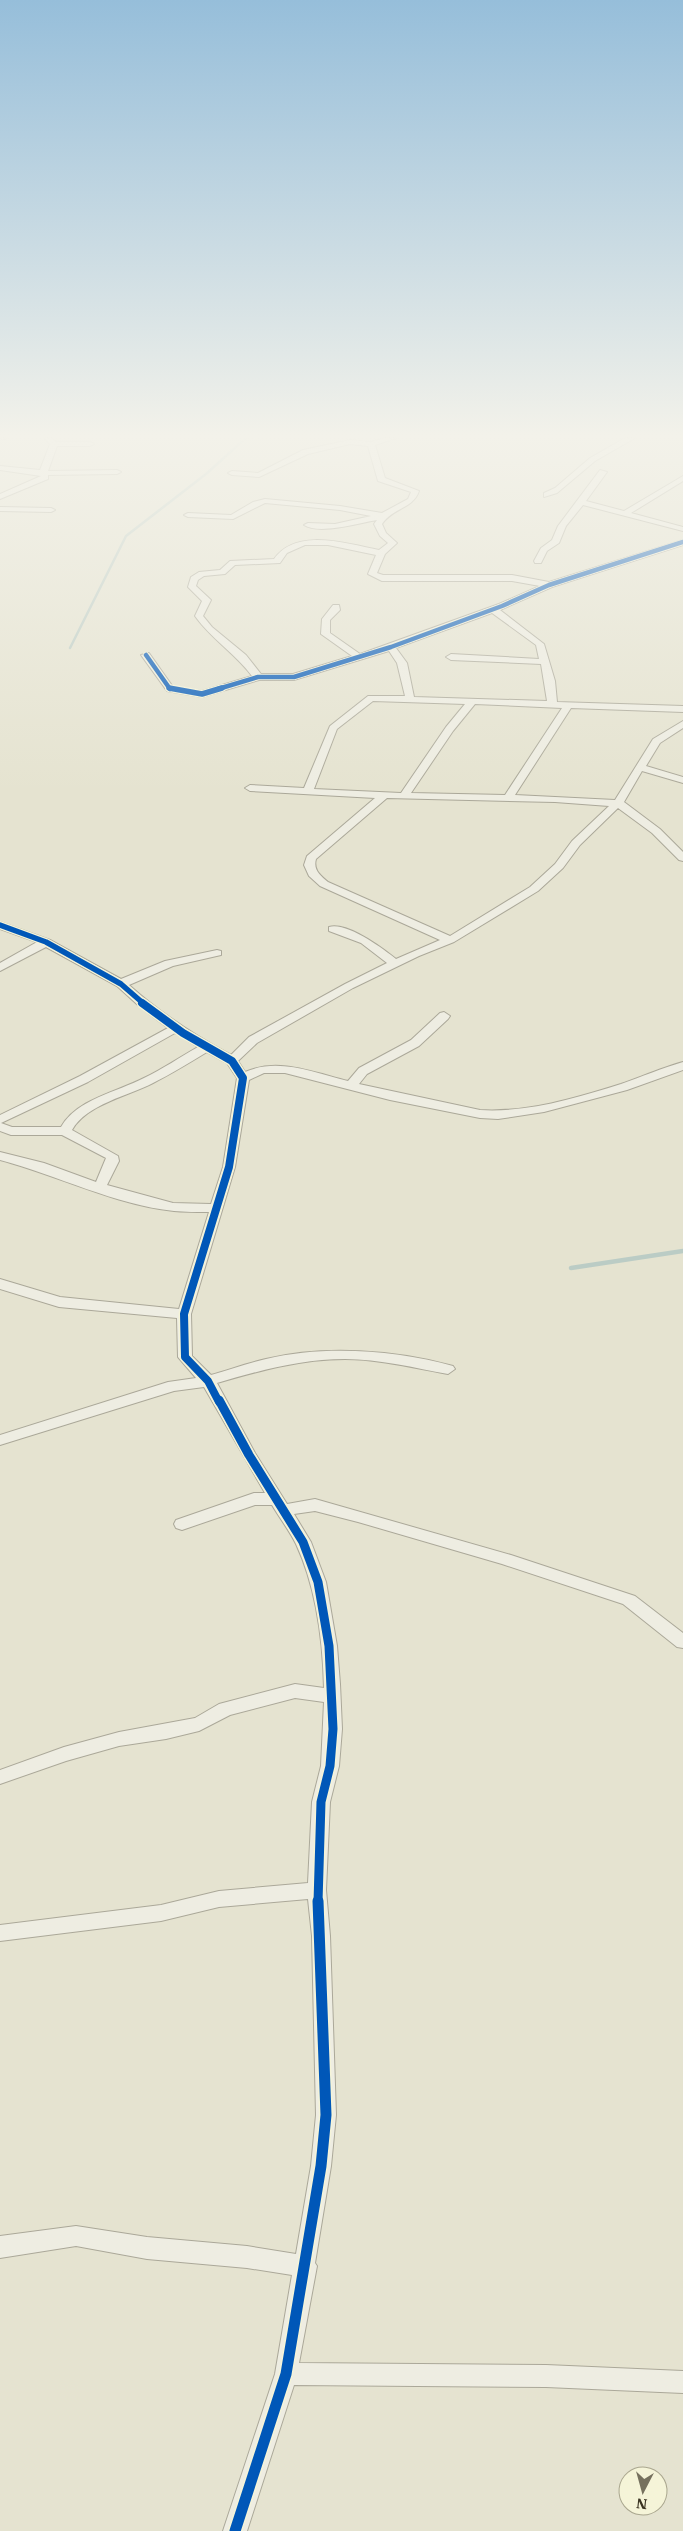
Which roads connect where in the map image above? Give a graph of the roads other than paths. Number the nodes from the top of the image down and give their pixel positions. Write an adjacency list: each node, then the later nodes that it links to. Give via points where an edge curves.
1 (280, 556): 14 (street, via 277,561 233,564 222,572 202,574 194,579 192,587 207,600 199,616 209,629 243,657)
2 (379, 556): 6 (street, via 372,574 382,578 512,578)
3 (541, 556): 5 (street)
4 (639, 556): 6 (street)
5 (538, 561)
6 (550, 585): 8 (street)
7 (336, 607): 11 (street, via 326,619 324,634)
8 (493, 609): 9 (street); 13 (street, via 540,644)
9 (391, 647): 11 (street); 15 (street, via 402,663)
10 (146, 655): 14 (street, via 170,690 202,694)
11 (359, 657): 14 (street, via 294,677)
12 (451, 658): 13 (street)
13 (546, 662): 17 (street)
14 (258, 677)
15 (410, 699): 16 (street); 26 (street, via 371,698 333,728)
16 (473, 701): 17 (street); 28 (street, via 449,729)
17 (552, 704): 18 (street)
18 (569, 704): 19 (street); 29 (street)
19 (683, 709)
20 (683, 724): 21 (street)
21 (666, 733): 22 (street); 23 (street, via 649,749)
22 (683, 738)
23 (639, 766): 24 (street); 30 (street)
24 (683, 780)
25 (250, 788): 26 (street)
26 (308, 791): 27 (street)
27 (384, 796): 28 (street); 34 (street, via 312,858 309,865 313,874 324,884)
28 (404, 796): 29 (street)
29 (508, 798): 30 (street)
30 (618, 802): 31 (street, via 656,831); 34 (street, via 534,889)
31 (683, 858)
32 (0, 925): 35 (street)
33 (334, 928): 37 (street, via 365,941)
34 (450, 940): 37 (street)
35 (46, 942): 38 (street); 39 (street)
36 (217, 953): 39 (street, via 171,964)
37 (394, 963): 43 (street, via 253,1040)
38 (0, 968)
39 (121, 984): 41 (street)
40 (444, 1016): 46 (street, via 414,1043 363,1071)
41 (176, 1028): 42 (street); 47 (street, via 84,1079)
42 (206, 1047): 43 (street); 49 (street, via 146,1082 96,1104 67,1124)
43 (232, 1062): 45 (street)
44 (683, 1066): 46 (street, via 540,1110 498,1115)
45 (243, 1078): 46 (street, via 262,1069 285,1069); 52 (street, via 231,1158)
46 (350, 1087)
47 (0, 1120)
48 (0, 1127): 49 (street, via 11,1131)
49 (65, 1131): 51 (street, via 112,1156 113,1161)
50 (0, 1156): 51 (street)
51 (99, 1188): 52 (street, via 174,1207)
52 (217, 1208): 54 (street)
53 (0, 1284): 54 (street, via 59,1302)
54 (184, 1314): 56 (street, via 186,1357)
55 (448, 1369): 56 (street, via 344,1354 268,1363)
56 (208, 1381): 57 (street, via 173,1386); 58 (street)
57 (0, 1440)
58 (279, 1504): 59 (street, via 254,1499); 60 (street, via 315,1505 358,1516 629,1600); 61 (street, via 302,1542 318,1582 329,1646)
59 (182, 1524)
60 (683, 1642)
61 (332, 1696): 62 (street, via 296,1691 225,1709 199,1724 119,1739); 63 (street, via 333,1729 330,1766 321,1802)
62 (0, 1777)
63 (317, 1890): 64 (street, via 227,1897 161,1912); 66 (street, via 326,2115)
64 (0, 1933)
65 (0, 2248): 66 (street, via 76,2236 147,2248)
66 (306, 2266): 67 (street)
67 (286, 2374): 68 (street, via 546,2376); 69 (street)
68 (683, 2382)
69 (235, 2531)

